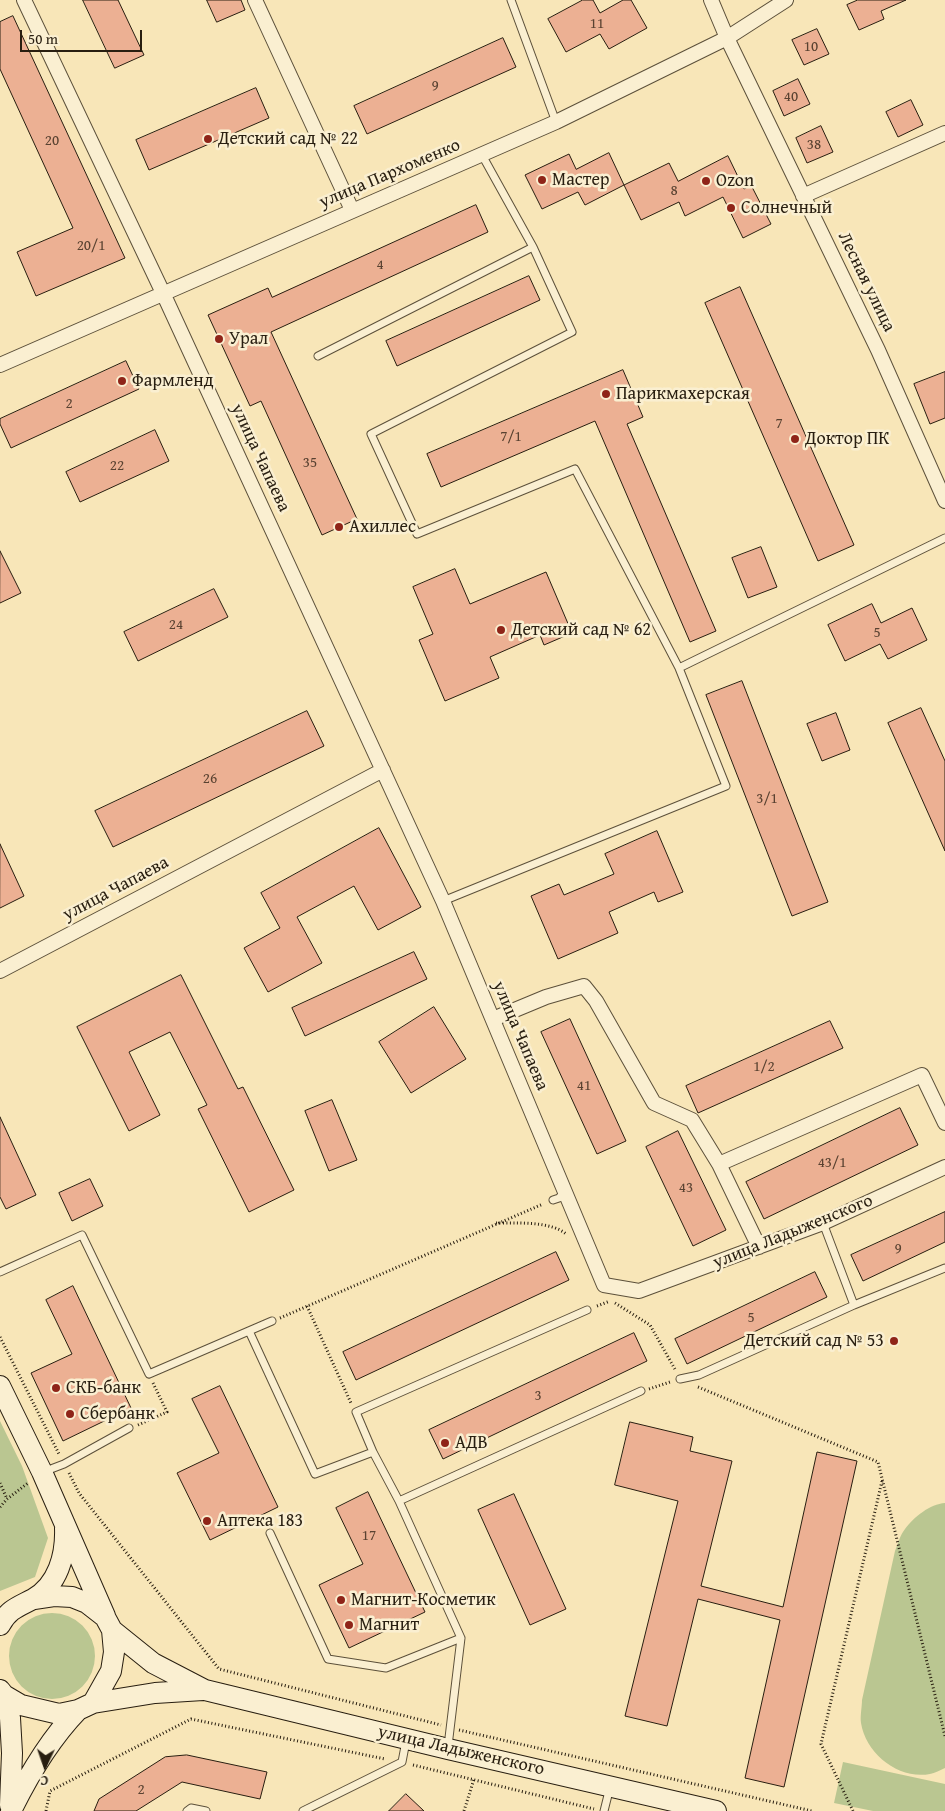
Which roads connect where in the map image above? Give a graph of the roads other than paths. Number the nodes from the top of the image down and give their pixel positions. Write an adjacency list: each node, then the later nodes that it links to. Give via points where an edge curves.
1 (24, 0): 13 (street, улица Чапаева)
2 (255, 0): 11 (street)
3 (511, 0): 7 (lane)
4 (712, 0): 6 (street, Лесная улица)
5 (786, 0): 6 (street, улица Пархоменко)
6 (727, 38): 7 (street, улица Пархоменко); 10 (street, Лесная улица)
7 (556, 122): 9 (street, улица Пархоменко)
8 (945, 133): 10 (street)
9 (482, 154): 11 (street, улица Пархоменко); 12 (lane)
10 (803, 196): 16 (street, Лесная улица, via 878,350)
11 (352, 210): 13 (street, улица Пархоменко)
12 (533, 247): 14 (lane); 18 (lane, via 572,332 371,434 417,534 575,469)
13 (163, 293): 15 (street, улица Пархоменко); 19 (street, улица Чапаева)
14 (318, 356)
15 (0, 365)
16 (945, 501)
17 (945, 538): 18 (lane)
18 (678, 668): 20 (lane, via 726,786)
19 (383, 770): 20 (street, улица Чапаева); 21 (street, улица Чапаева)
20 (444, 901): 22 (street, улица Чапаева)
21 (0, 971)
22 (493, 1019): 24 (street, via 546,997 584,986 596,1001 654,1103 692,1120); 26 (street, улица Чапаева)
23 (945, 1123): 24 (street, via 922,1075)
24 (719, 1164): 29 (street)
25 (945, 1167): 28 (street, улица Ладыженского)
26 (566, 1191): 27 (lane); 32 (street, улица Чапаева, via 604,1285)
27 (552, 1200)
28 (823, 1223): 29 (street, улица Ладыженского); 33 (lane)
29 (758, 1247): 32 (street, улица Ладыженского)
30 (945, 1268): 33 (lane)
31 (0, 1272): 36 (lane, via 82,1236 149,1374)
32 (639, 1292)
33 (854, 1305): 37 (lane, via 699,1375)
34 (587, 1310): 41 (lane, via 356,1412)
35 (272, 1322): 36 (lane)
36 (249, 1331): 41 (lane, via 315,1474)
37 (680, 1379)
38 (0, 1386): 42 (street)
39 (641, 1391): 43 (lane)
40 (129, 1428): 42 (lane, via 64,1464)
41 (373, 1452): 43 (lane)
42 (42, 1472): 44 (street)
43 (399, 1501): 50 (lane)
44 (64, 1522): 46 (street, via 61,1565 46,1590); 48 (street)
45 (270, 1533): 50 (lane, via 328,1659 386,1668)
46 (34, 1599): 47 (street); 48 (street, via 72,1597 88,1603)
47 (7, 1611): 49 (street)
48 (109, 1623): 51 (street, via 153,1664); 53 (street, via 114,1652 111,1670)
49 (0, 1625)
50 (461, 1638): 55 (lane)
51 (205, 1690): 53 (street, via 155,1693); 54 (street, улица Ладыженского)
52 (2, 1693): 53 (street, via 21,1705 59,1714); 57 (street, via 10,1718)
53 (85, 1707): 57 (street, via 58,1730 26,1779)
54 (407, 1739): 55 (street, улица Ладыженского); 60 (lane, via 402,1762)
55 (448, 1749): 56 (street, улица Ладыженского)
56 (610, 1786): 61 (lane); 62 (street, улица Ладыженского)
57 (10, 1811)
58 (187, 1811): 59 (lane, via 191,1808)
59 (206, 1811)
60 (303, 1811)
61 (603, 1811)
62 (716, 1811)

